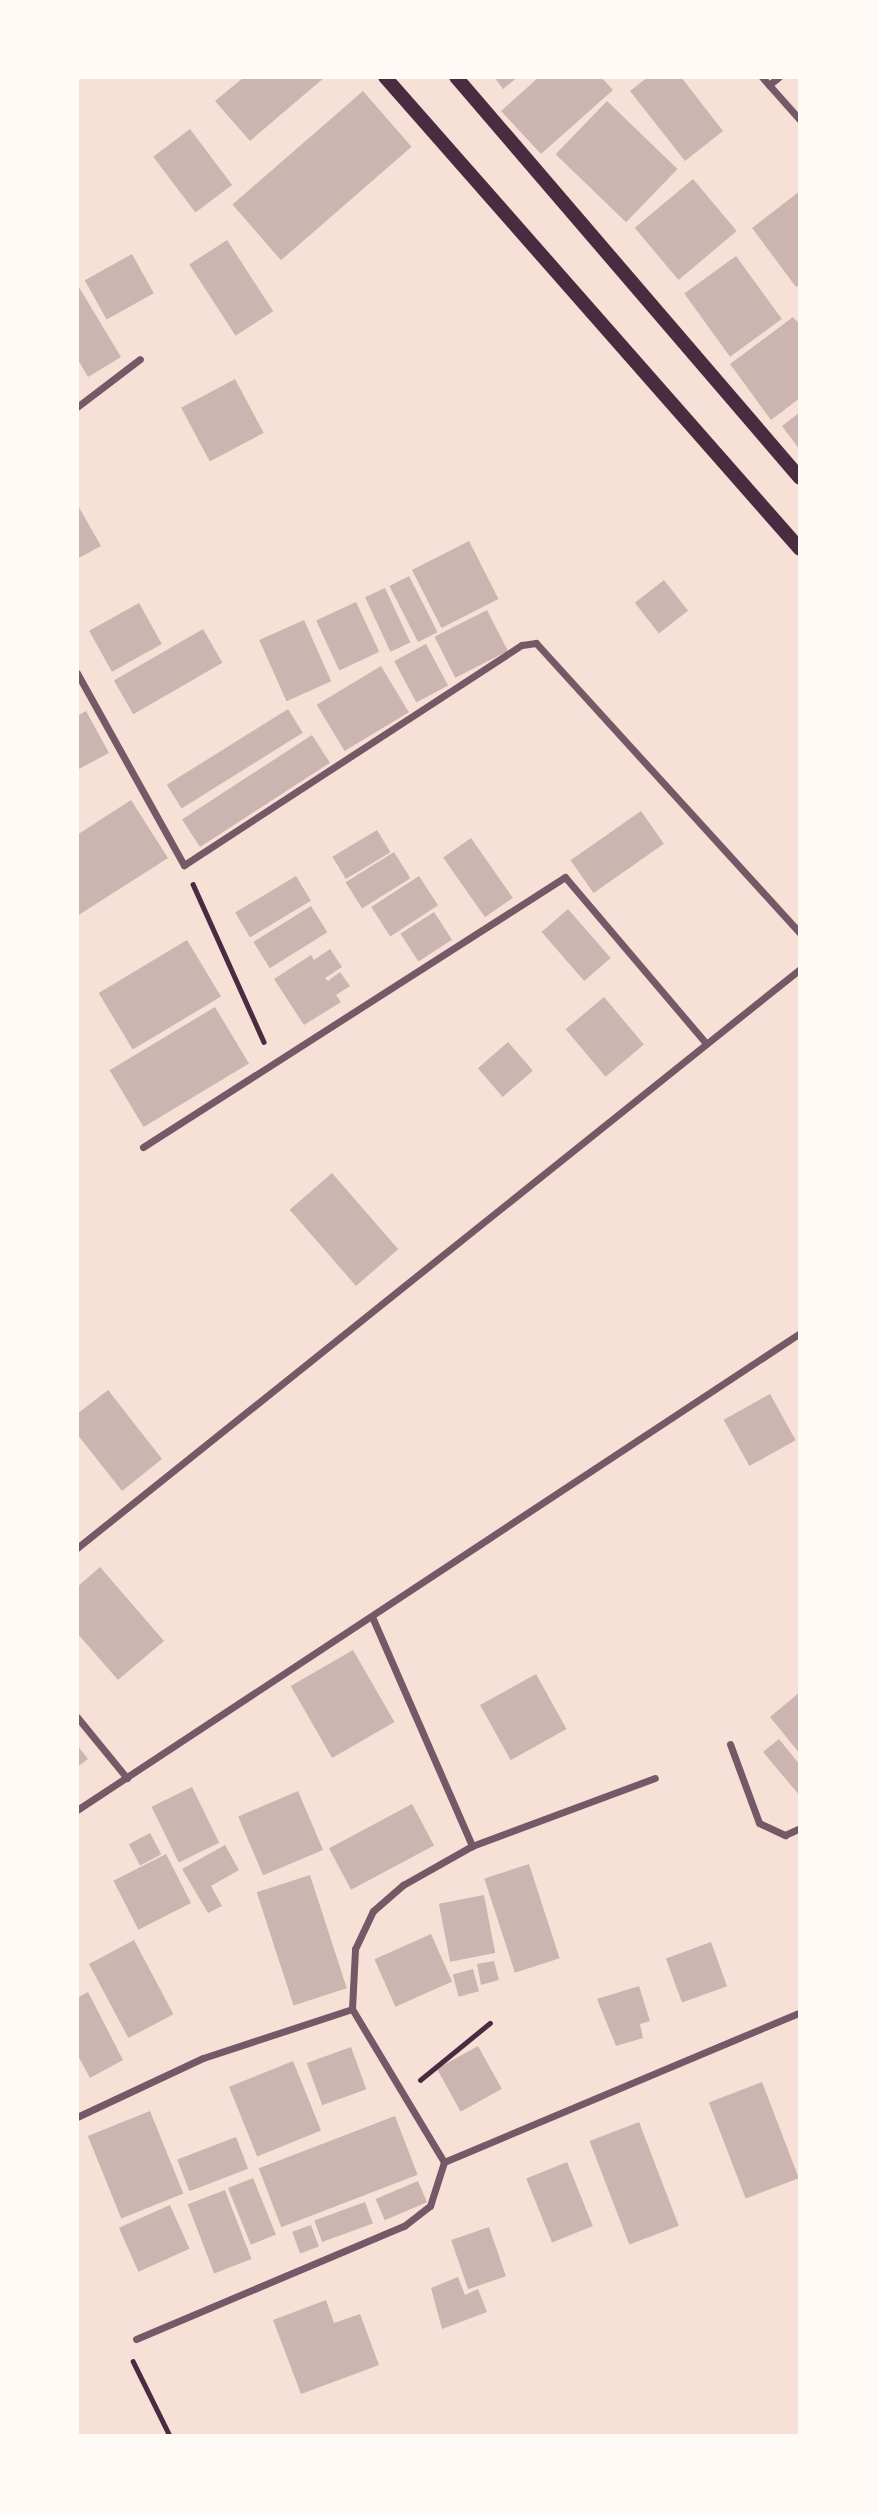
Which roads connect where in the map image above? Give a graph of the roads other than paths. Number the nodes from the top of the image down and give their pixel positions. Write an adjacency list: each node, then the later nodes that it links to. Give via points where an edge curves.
1 (385, 77): 10 (main road)
2 (456, 77): 9 (main road)
3 (762, 77): 5 (street)
4 (779, 77): 5 (street)
5 (769, 85): 6 (street)
6 (800, 120)
7 (141, 359): 8 (street)
8 (77, 407)
9 (800, 478)
10 (800, 549)
11 (77, 673): 12 (street, via 184,865 522,645 536,643)
12 (800, 933)
13 (800, 969): 14 (street)
14 (704, 1041): 15 (street, via 565,877); 17 (street)
15 (143, 1147)
16 (800, 1333): 18 (street)
17 (77, 1548)
18 (373, 1619): 21 (street); 25 (street)
19 (77, 1717): 21 (street)
20 (730, 1744): 24 (street, via 760,1822 785,1835)
21 (127, 1778): 23 (street)
22 (655, 1778): 25 (street)
23 (77, 1811)
24 (800, 1828)
25 (472, 1846): 26 (street, via 403,1885 373,1911 355,1949)
26 (352, 2009): 28 (street, via 203,2058); 29 (street)
27 (800, 2012): 29 (street)
28 (77, 2117)
29 (443, 2162): 30 (street, via 430,2206 404,2226)
30 (136, 2339)

